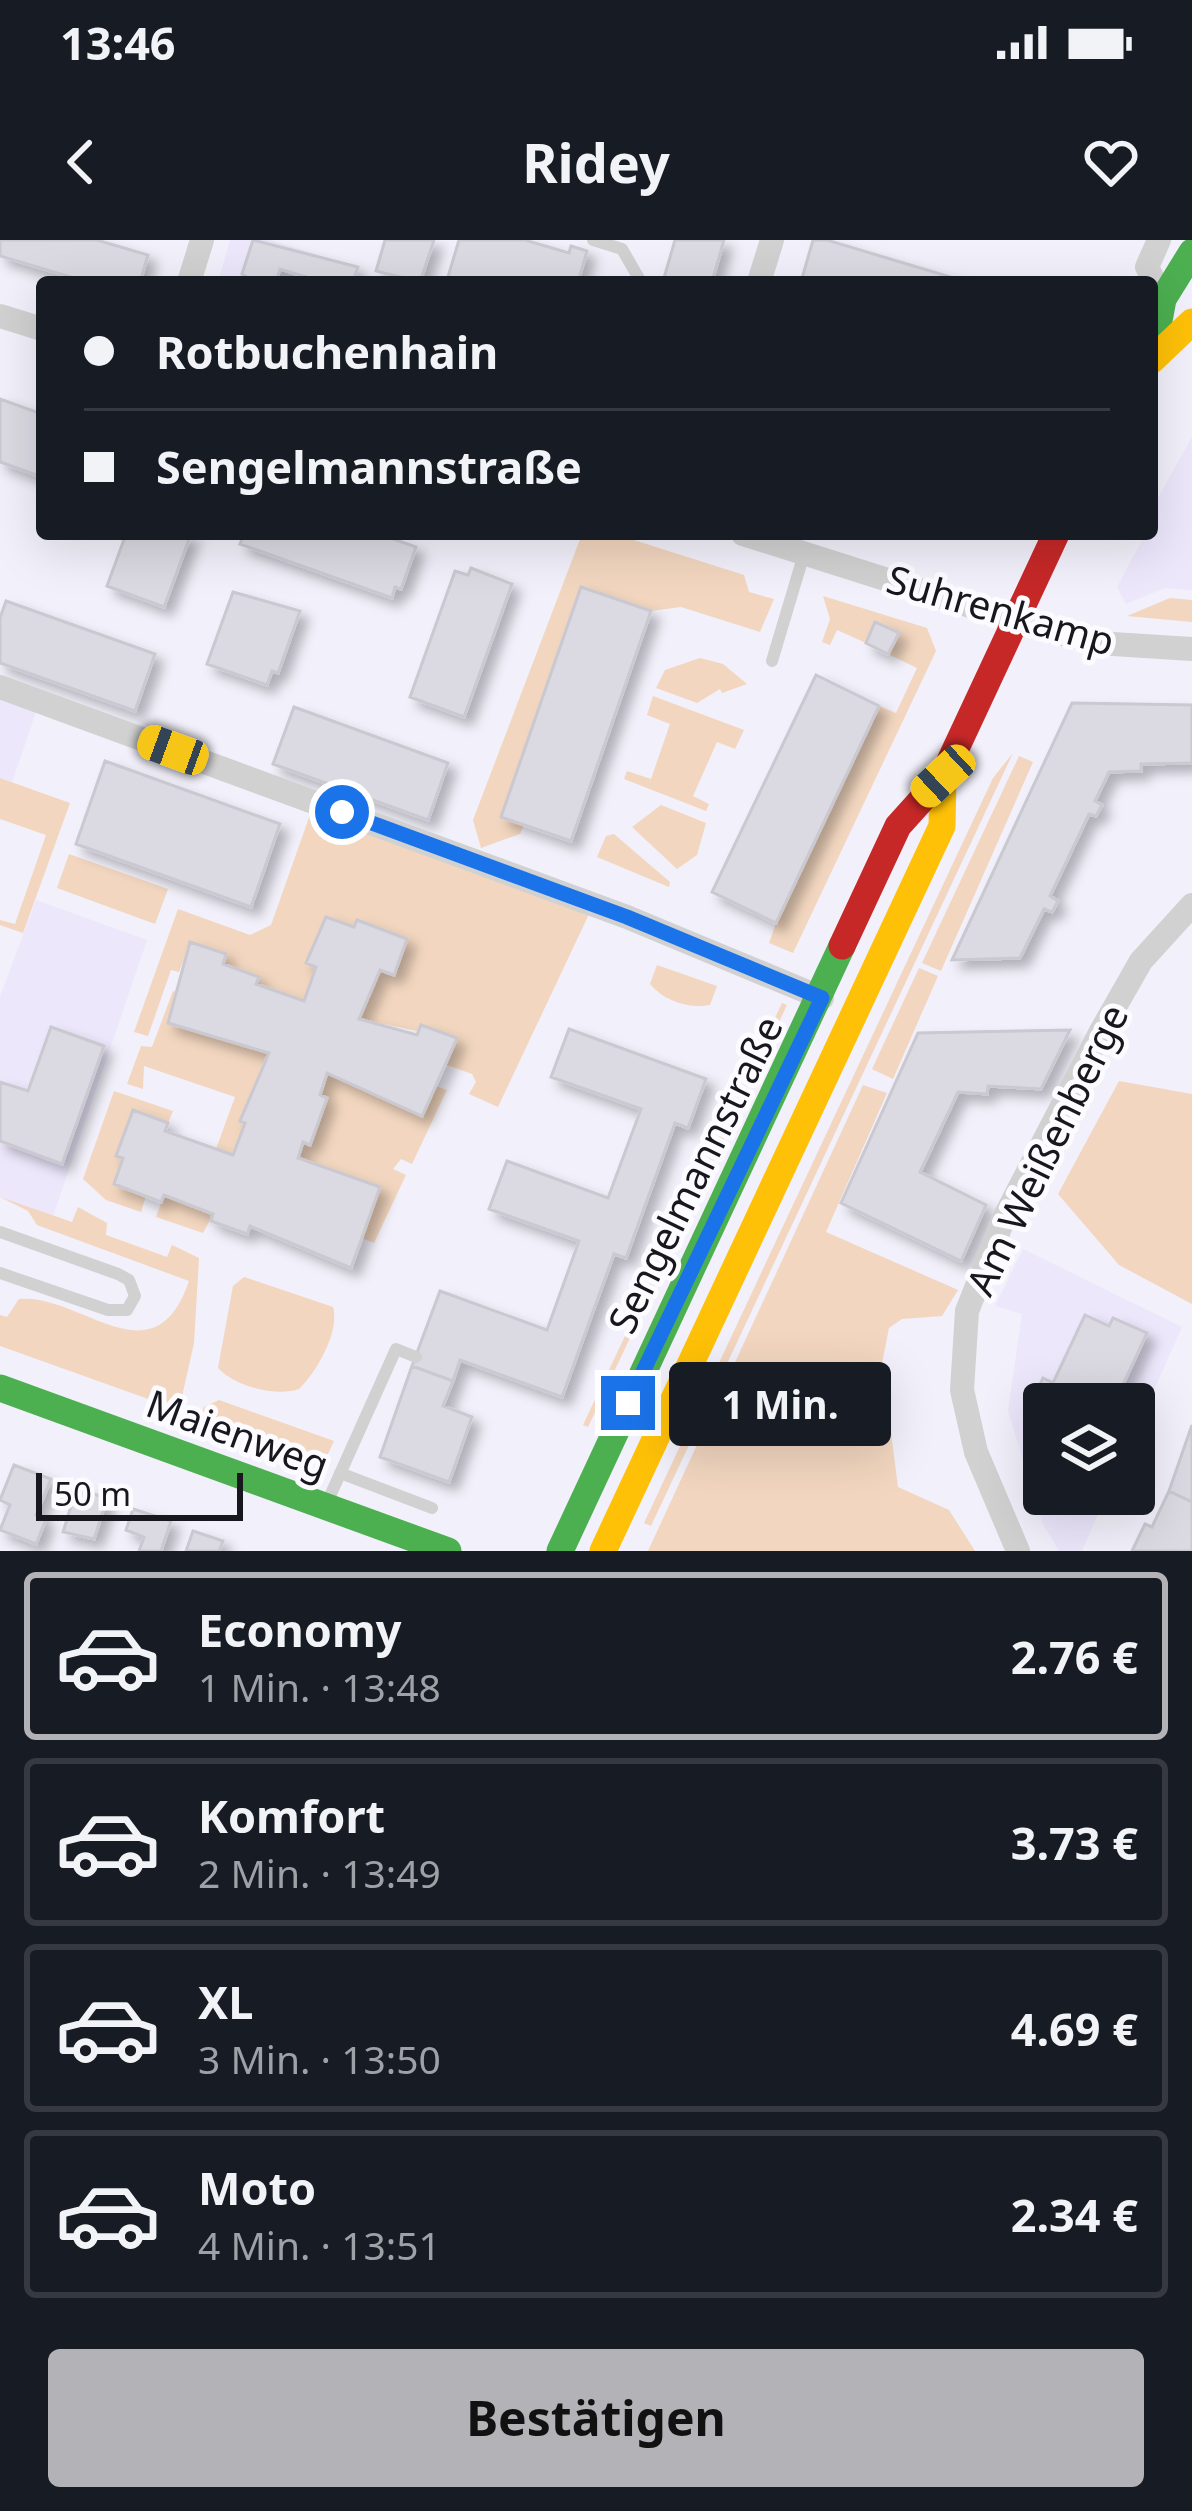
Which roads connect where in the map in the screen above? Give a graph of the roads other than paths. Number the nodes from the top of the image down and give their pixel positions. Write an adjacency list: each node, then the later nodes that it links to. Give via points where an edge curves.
1 (202, 240): 6 (street)
2 (593, 240): 7 (lane, via 622,249)
3 (772, 240): 8 (street)
4 (1159, 240): 9 (street, via 1147,267)
5 (1192, 252): 11 (main road)
6 (191, 276)
7 (637, 276)
8 (761, 276)
9 (1152, 276)
10 (1158, 289): 11 (street)
11 (1163, 299): 14 (main road)
12 (0, 316): 15 (street)
13 (1192, 322): 16 (main road)
14 (1158, 326)
15 (36, 327)
16 (1158, 353)
17 (762, 540): 19 (street, Suhrenkamp)
18 (1053, 540): 20 (main road, Sengelmannstraße)
19 (804, 553): 20 (street, Suhrenkamp); 22 (lane)
20 (1016, 620): 21 (street, Suhrenkamp, via 1090,640); 24 (main road, Sengelmannstraße)
21 (1192, 649)
22 (772, 661)
23 (0, 687): 26 (street, via 591,904)
24 (943, 776): 26 (main road, Sengelmannstraße, via 906,811); 36 (main road, Sengelmannstraße, via 942,826)
25 (1192, 905): 37 (street, Am Weißenberge, via 1141,961 1100,1033 1004,1218 967,1310 962,1390 976,1452)
26 (822, 998): 35 (main road, Sengelmannstraße)
27 (0, 1232): 28 (lane, via 118,1274 135,1296 127,1310 108,1310)
28 (0, 1273)
29 (416, 1357): 31 (lane, via 396,1348)
30 (0, 1388): 32 (main road, Maienweg)
31 (340, 1473): 32 (lane); 33 (lane)
32 (325, 1507): 34 (main road, Maienweg)
33 (432, 1508)
34 (448, 1551)
35 (560, 1551)
36 (603, 1551)
37 (1018, 1551)

